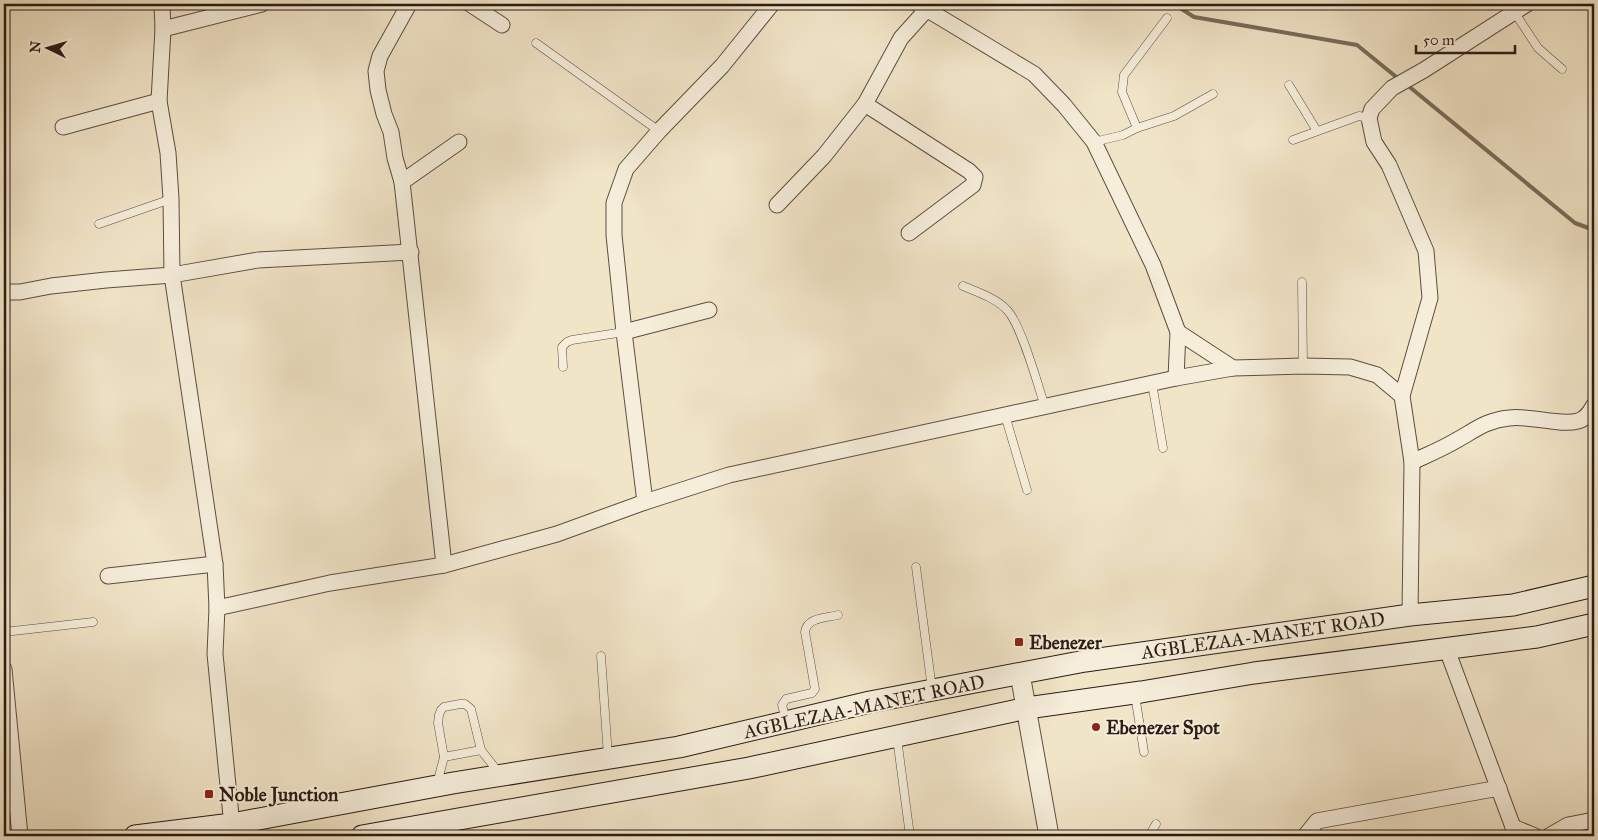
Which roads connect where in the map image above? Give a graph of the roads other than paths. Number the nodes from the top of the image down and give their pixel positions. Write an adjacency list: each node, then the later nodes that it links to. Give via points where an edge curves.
1 (162, 4): 11 (street)
2 (262, 4): 11 (street)
3 (409, 4): 26 (street, via 380,56 376,71)
4 (470, 4): 10 (street)
5 (772, 4): 21 (street, via 722,66)
6 (1527, 4): 8 (street)
7 (923, 6): 17 (street, via 901,38); 25 (street, via 1034,74)
8 (1515, 13): 13 (lane, via 1538,48); 18 (street, via 1392,88 1372,109)
9 (1167, 18): 20 (lane, via 1124,75 1122,92)
10 (502, 25)
11 (163, 29): 16 (street)
12 (536, 42): 21 (lane)
13 (1562, 69)
14 (1289, 86): 22 (lane)
15 (1213, 94): 20 (lane, via 1174,116)
16 (159, 101): 19 (street); 27 (street)
17 (865, 104): 28 (street, via 824,156); 30 (street, via 975,177 972,185)
18 (1369, 118): 22 (lane, via 1359,116); 44 (street, via 1374,142 1389,165 1426,252 1430,298)
19 (64, 127)
20 (1137, 128): 25 (lane)
21 (659, 131): 37 (street, via 626,169 614,203)
22 (1316, 131): 23 (lane)
23 (1293, 140)
24 (459, 142): 26 (street)
25 (1094, 142): 38 (street, via 1153,265)
26 (402, 182): 31 (street)
27 (171, 198): 29 (lane); 32 (street)
28 (777, 205)
29 (99, 224)
30 (909, 233)
31 (411, 252): 32 (street, via 258,260); 53 (street)
32 (172, 276): 35 (street); 52 (street)
33 (1302, 282): 39 (lane)
34 (963, 286): 45 (lane, via 983,294 1007,310 1018,330)
35 (4, 292)
36 (708, 310): 37 (street)
37 (624, 332): 40 (lane, via 566,342 562,347); 51 (street)
38 (1178, 332): 41 (street); 42 (street)
39 (1303, 366): 41 (street); 44 (street, via 1350,367 1377,375)
40 (564, 367)
41 (1233, 368): 42 (street)
42 (1176, 378): 43 (street)
43 (1152, 383): 45 (street); 48 (lane)
44 (1402, 396): 49 (street)
45 (1045, 406): 47 (street)
46 (1594, 406): 49 (street, via 1586,417 1578,421 1511,417 1496,420)
47 (1005, 415): 50 (lane); 51 (street, via 729,475)
48 (1163, 448)
49 (1412, 462): 58 (street)
50 (1027, 490)
51 (645, 502): 53 (street, via 557,534)
52 (215, 564): 55 (street); 57 (street)
53 (444, 565): 57 (street, via 330,583)
54 (916, 567): 67 (lane)
55 (108, 576)
56 (1594, 586): 58 (main road, AGBLEZAA-MANET ROAD, via 1513,605)
57 (217, 608): 81 (street, via 215,654)
58 (1410, 614): 66 (main road, AGBLEZAA-MANET ROAD, via 1095,659)
59 (838, 615): 70 (lane, via 810,621 806,626 815,689 812,693 786,699 782,705)
60 (93, 622): 62 (lane)
61 (1594, 624): 63 (main road, AGBLEZAA-MANET ROAD, via 1537,637)
62 (4, 632)
63 (1446, 647): 68 (main road, AGBLEZAA-MANET ROAD); 78 (street)
64 (600, 656): 75 (lane)
65 (4, 669): 84 (street)
66 (1020, 674): 67 (main road, AGBLEZAA-MANET ROAD); 69 (street)
67 (932, 690): 70 (main road, AGBLEZAA-MANET ROAD)
68 (1135, 693): 69 (main road, AGBLEZAA-MANET ROAD); 73 (lane)
69 (1027, 708): 71 (main road, AGBLEZAA-MANET ROAD); 88 (street)
70 (786, 722): 75 (main road, AGBLEZAA-MANET ROAD, via 679,747)
71 (897, 736): 83 (main road, AGBLEZAA-MANET ROAD, via 711,775); 87 (lane)
72 (481, 750): 74 (lane); 74 (lane, via 471,709 465,704 444,707 438,723); 76 (lane)
73 (1144, 752)
74 (444, 757): 77 (lane)
75 (608, 758): 76 (main road, AGBLEZAA-MANET ROAD)
76 (501, 776): 77 (main road, AGBLEZAA-MANET ROAD)
77 (437, 786): 81 (main road, AGBLEZAA-MANET ROAD)
78 (1499, 788): 82 (street); 90 (street, via 1317,822)
79 (1594, 820): 92 (street, via 1568,825)
80 (1156, 824): 89 (lane)
81 (233, 830): 85 (main road, AGBLEZAA-MANET ROAD)
82 (1514, 832): 91 (street)
83 (399, 833): 86 (main road, AGBLEZAA-MANET ROAD)
84 (20, 836)
85 (136, 836)
86 (362, 836)
87 (910, 836)
88 (1049, 836)
89 (1149, 836)
90 (1305, 836)
91 (1535, 836)
92 (1549, 836)

